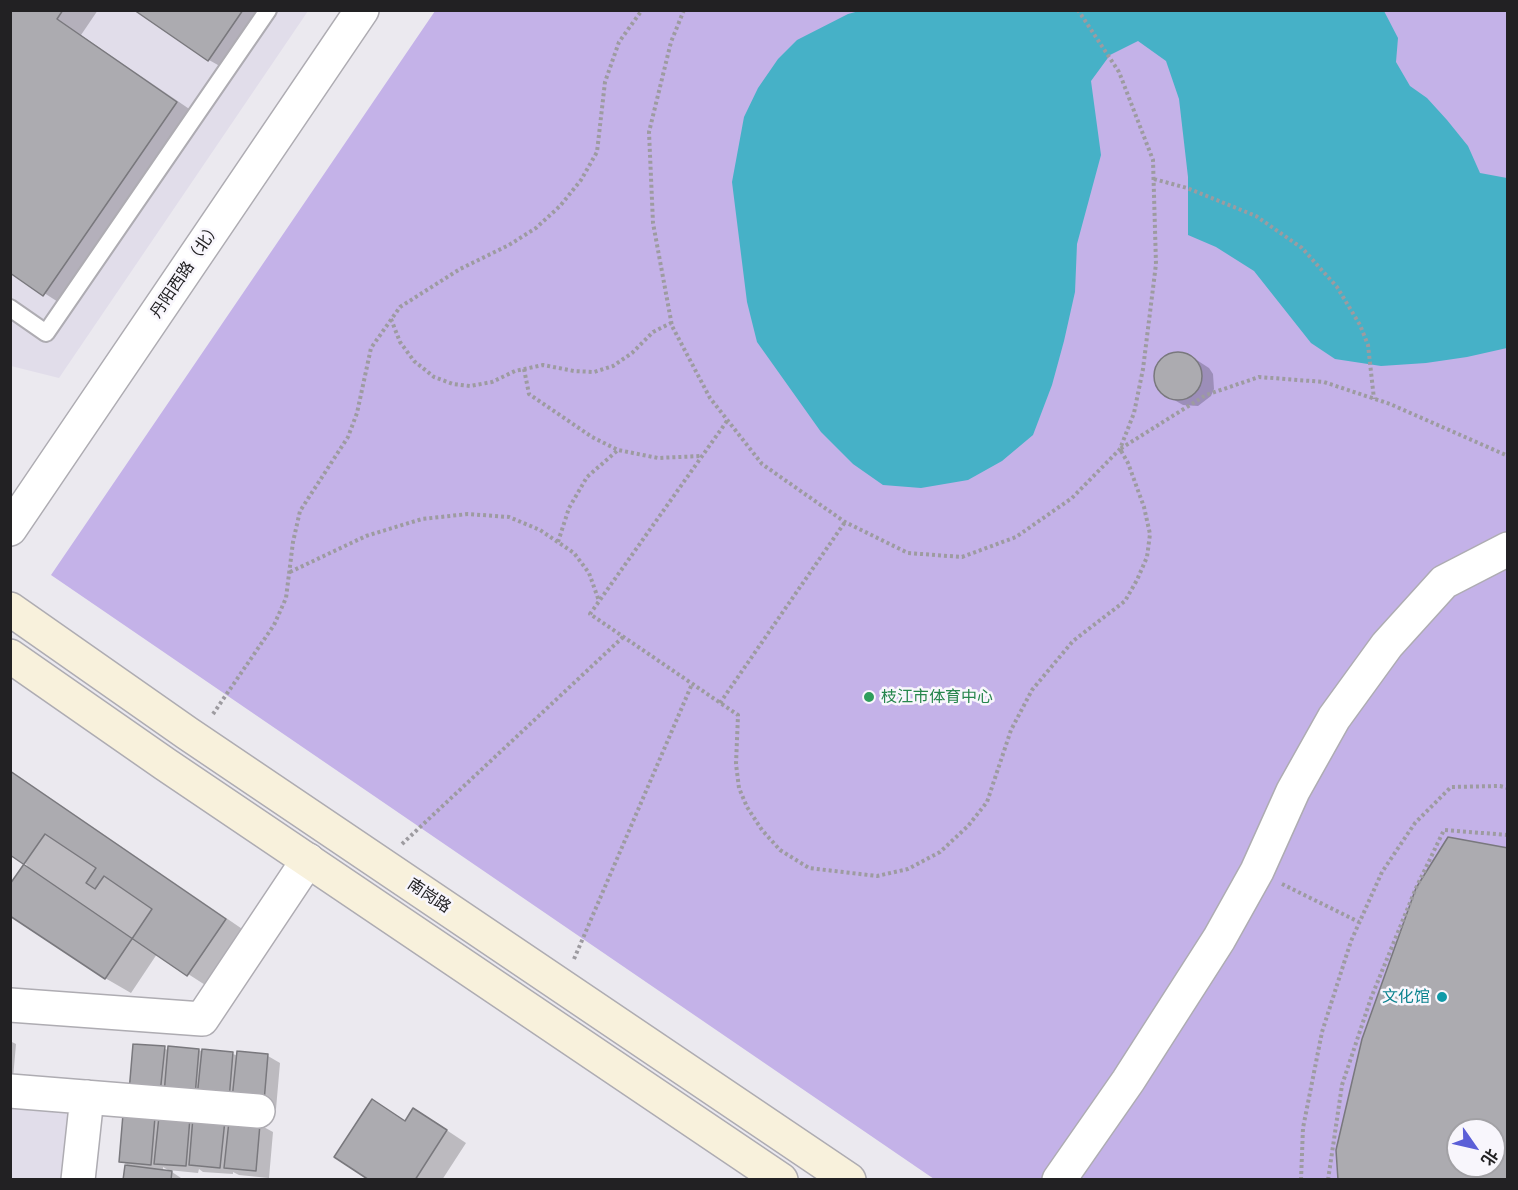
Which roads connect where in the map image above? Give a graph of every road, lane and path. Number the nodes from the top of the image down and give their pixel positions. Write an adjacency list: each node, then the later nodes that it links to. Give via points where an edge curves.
1 (268, 10): 7 (lane, via 46,333)
2 (362, 10): 18 (street, 丹阳西路（北）)
3 (642, 10): 8 (path, via 619,42 605,82 597,152 560,206 536,228 437,282 400,307)
4 (684, 10): 9 (path, via 671,42 649,132 653,223)
5 (1078, 10): 6 (path, via 1119,72 1153,160)
6 (1154, 179): 11 (path, via 1256,216 1302,248 1350,306 1368,345); 13 (path, via 1156,264 1143,369 1134,413)
7 (10, 308)
8 (391, 318): 10 (path, via 400,342 414,361 434,377 470,386); 21 (path, via 371,348 348,437 300,511)
9 (671, 323): 10 (path, via 653,332 613,366 594,372 543,365); 12 (path, via 710,399)
10 (524, 369): 14 (path, via 529,394)
11 (1374, 399): 13 (path, via 1324,382 1259,377 1206,395); 16 (path)
12 (727, 421): 15 (path); 17 (path, via 762,464)
13 (1120, 449): 17 (path, via 1072,498 1016,537 962,557 908,553); 27 (path, via 1144,507 1150,534 1144,565 1125,601 1073,641 1032,690 1011,730 987,802 940,852 908,869 877,876 809,868 780,850 762,830 739,789 738,716)
14 (618, 450): 15 (path, via 658,458); 19 (path, via 587,477 569,508)
15 (702, 456): 22 (path)
16 (1508, 456)
17 (845, 522): 27 (path)
18 (10, 529)
19 (558, 542): 21 (path, via 509,517 468,514 422,519 366,536); 22 (path, via 574,553 589,573)
20 (1508, 549): 33 (street, via 1444,582 1387,645 1334,718 1293,791)
21 (289, 572): 28 (path, via 286,598 274,625)
22 (599, 601): 24 (path, via 590,614)
23 (10, 609): 28 (main road, 南岗路)
24 (623, 637): 26 (path); 32 (path)
25 (10, 656): 31 (main road)
26 (692, 684): 27 (path); 35 (path)
27 (720, 703)
28 (196, 739): 32 (main road, 南岗路)
29 (1508, 788): 34 (path, via 1451,787 1415,823 1382,872)
30 (1508, 835): 45 (path, via 1444,830 1371,998 1342,1085)
31 (309, 860): 36 (street, via 202,1019); 41 (main road)
32 (381, 864): 35 (main road, 南岗路)
33 (1257, 871): 34 (path); 43 (street, via 1219,939 1134,1072)
34 (1359, 922): 44 (path, via 1322,1032 1303,1128)
35 (562, 986): 42 (main road, 南岗路)
36 (10, 1005)
37 (10, 1091): 38 (street)
38 (87, 1097): 39 (street); 40 (street)
39 (258, 1111)
40 (78, 1179)
41 (782, 1179)
42 (849, 1179)
43 (1059, 1179)
44 (1301, 1179)
45 (1328, 1179)

